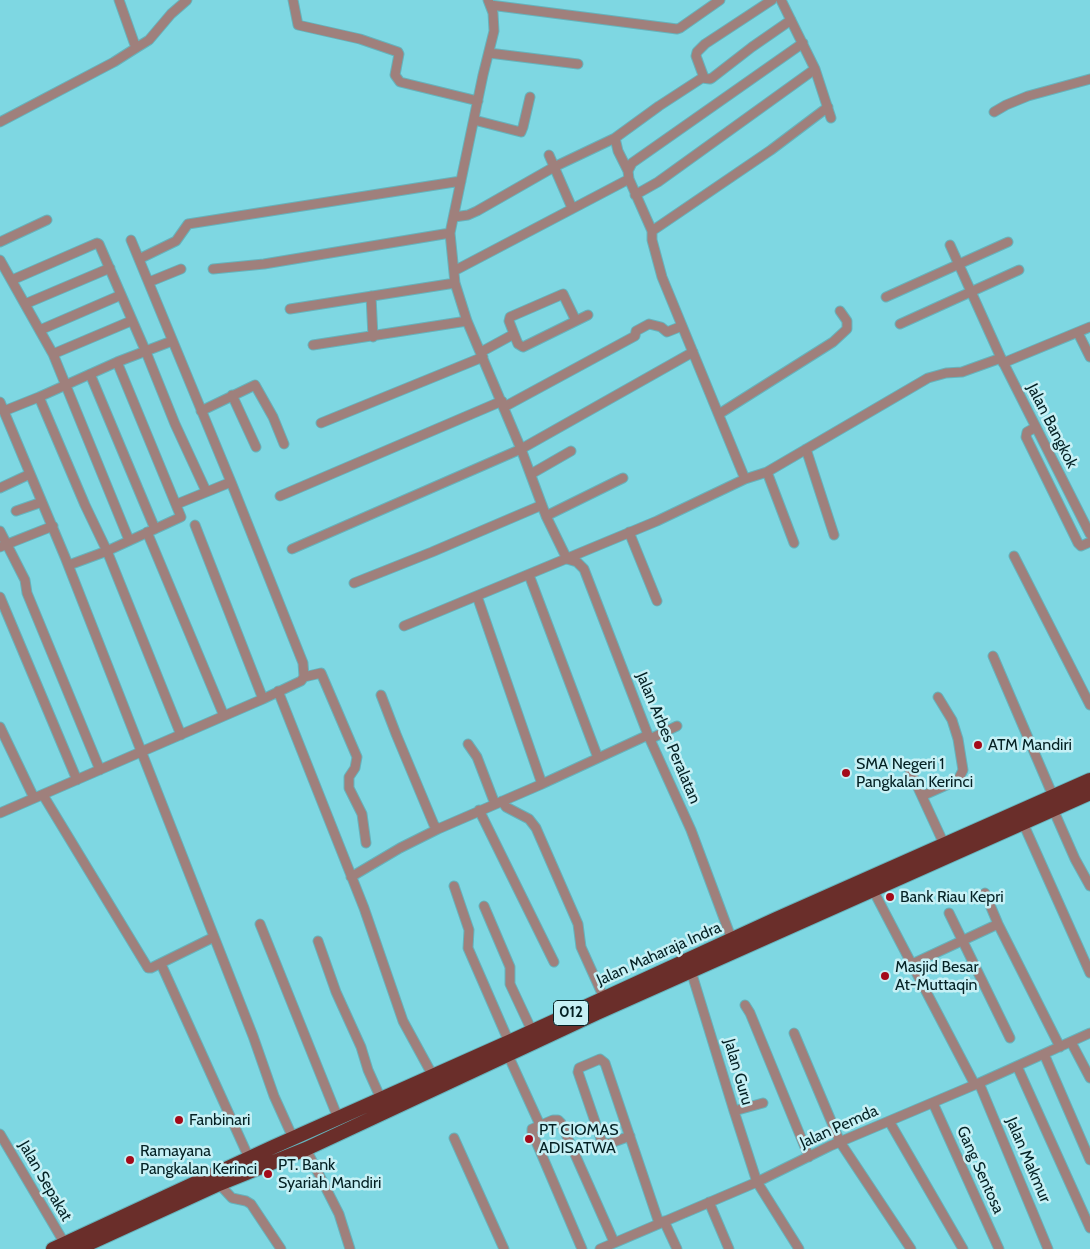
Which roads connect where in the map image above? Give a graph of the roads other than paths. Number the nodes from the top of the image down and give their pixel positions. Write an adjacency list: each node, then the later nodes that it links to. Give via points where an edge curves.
1 (119, 0): 10 (street)
2 (188, 0): 10 (street)
3 (293, 0): 17 (street, via 298,25 398,52 395,75 400,82)
4 (720, 0): 7 (street, via 677,29)
5 (772, 0): 14 (street, via 697,52)
6 (781, 0): 8 (street)
7 (489, 2): 11 (street, via 494,31)
8 (791, 20): 9 (street); 14 (street, via 712,78)
9 (803, 43): 13 (street); 26 (street, via 632,163)
10 (136, 48): 22 (street)
11 (488, 53): 12 (street); 17 (street)
12 (578, 64)
13 (815, 69): 18 (street); 28 (street, via 658,182)
14 (702, 78): 23 (street)
15 (1090, 79): 19 (street, via 1028,96)
16 (530, 97): 21 (street, via 520,132)
17 (478, 101): 21 (street)
18 (828, 107): 20 (street); 32 (street)
19 (994, 112)
20 (831, 118)
21 (474, 120): 27 (street)
22 (0, 122)
23 (615, 138): 25 (street); 26 (street)
24 (549, 155): 25 (street)
25 (554, 166): 29 (street); 30 (street, via 477,211)
26 (629, 175): 28 (street); 29 (street)
27 (461, 180): 30 (street); 38 (street, via 188,224 176,241)
28 (635, 195): 32 (street)
29 (572, 208): 45 (street)
30 (454, 217): 33 (street)
31 (47, 220): 35 (street)
32 (652, 232): 61 (street, via 662,277)
33 (450, 233): 43 (street, via 264,264); 45 (street)
34 (131, 240): 38 (street)
35 (0, 242)
36 (1008, 242): 40 (street)
37 (950, 245): 40 (street, Jalan Bangkok)
38 (139, 259): 47 (street)
39 (0, 260): 46 (street)
40 (959, 263): 49 (street, Jalan Bangkok); 52 (street)
41 (110, 268): 46 (street, via 97,243); 50 (street); 53 (street)
42 (181, 269): 47 (street)
43 (213, 269)
44 (1019, 270): 49 (street)
45 (454, 271): 48 (street)
46 (12, 280): 53 (street)
47 (150, 282): 67 (street)
48 (455, 283): 51 (street); 58 (street)
49 (971, 292): 60 (street); 74 (street, Jalan Bangkok)
50 (121, 295): 57 (street); 63 (street)
51 (370, 296): 54 (street); 66 (street)
52 (886, 297)
53 (25, 304): 63 (street)
54 (290, 309)
55 (840, 311): 83 (street, via 847,321 847,329 833,342)
56 (588, 315): 59 (street)
57 (132, 321): 69 (street); 71 (street)
58 (467, 321): 66 (street); 72 (street)
59 (576, 321): 65 (street, via 523,347); 65 (street, via 563,294 510,317)
60 (900, 324)
61 (682, 326): 70 (street); 80 (street, via 667,332 649,324 636,331 635,336)
62 (1090, 327): 64 (street)
63 (40, 330): 71 (street)
64 (1078, 333): 73 (street); 74 (street)
65 (514, 334): 72 (street)
66 (374, 337): 68 (street)
67 (172, 341): 69 (street); 82 (street)
68 (313, 345)
69 (146, 352): 75 (street); 98 (street)
70 (693, 352): 83 (street); 88 (street)
71 (53, 354): 77 (street)
72 (482, 354): 80 (street); 84 (street)
73 (1090, 357)
74 (1002, 360): 85 (street, Jalan Bangkok); 89 (street, via 928,378)
75 (117, 362): 76 (street); 101 (street)
76 (90, 374): 77 (street); 107 (street)
77 (65, 384): 79 (street); 112 (street)
78 (232, 395): 82 (street); 86 (street, via 251,385 257,386); 87 (street)
79 (39, 397): 81 (street); 117 (street)
80 (503, 404): 88 (street); 99 (street)
81 (2, 407): 92 (street)
82 (201, 411): 96 (street)
83 (719, 414): 95 (street)
84 (321, 423)
85 (1036, 427): 110 (street, Jalan Bangkok); 114 (street, via 1027,432 1026,437 1078,543 1081,546)
86 (284, 444)
87 (256, 447)
88 (521, 448): 93 (street); 116 (street)
89 (806, 449): 91 (street); 111 (street)
90 (571, 452): 93 (street)
91 (767, 472): 95 (street); 113 (street)
92 (30, 474): 97 (street); 100 (street)
93 (531, 474): 102 (street)
94 (623, 478): 104 (street)
95 (745, 479): 109 (street)
96 (231, 482): 98 (street); 128 (street, via 303,663)
97 (0, 488)
98 (206, 491): 101 (street)
99 (280, 496)
100 (42, 502): 103 (street); 106 (street)
101 (177, 504): 107 (street, via 181,518)
102 (542, 504): 104 (street); 122 (street)
103 (16, 511)
104 (546, 516): 119 (street)
105 (195, 525): 132 (street)
106 (52, 526): 115 (street); 120 (street)
107 (151, 530): 112 (street); 134 (street)
108 (0, 531): 115 (street)
109 (629, 532): 119 (street); 125 (street)
110 (1090, 534)
111 (834, 535)
112 (129, 540): 117 (street)
113 (794, 542)
114 (1090, 542)
115 (4, 546): 143 (street, via 25,580 27,592)
116 (292, 549)
117 (107, 551): 120 (street); 137 (street)
118 (1014, 556): 133 (street)
119 (567, 558): 121 (street); 138 (street, Jalan Arbes Peralatan, via 584,568)
120 (69, 565): 140 (street)
121 (529, 575): 123 (street); 141 (street)
122 (354, 583)
123 (477, 596): 126 (street); 146 (street)
124 (0, 597): 144 (street)
125 (657, 601)
126 (404, 626)
127 (993, 656): 151 (street)
128 (304, 677): 129 (street, via 301,682); 156 (street, via 321,673 357,757 355,768 348,777 349,788 362,814)
129 (278, 691): 132 (street); 158 (street)
130 (382, 695): 155 (street)
131 (938, 698): 149 (street, via 952,720 963,770 958,780)
132 (263, 699): 134 (street)
133 (1090, 705)
134 (224, 716): 137 (street)
135 (676, 726): 138 (street)
136 (0, 727): 148 (street)
137 (181, 735): 140 (street)
138 (649, 737): 141 (street); 168 (street, Jalan Arbes Peralatan, via 691,830)
139 (468, 744): 150 (street)
140 (141, 752): 143 (street); 167 (street)
141 (598, 758): 146 (street)
142 (908, 766): 149 (street)
143 (100, 770): 144 (street)
144 (76, 780): 148 (street)
145 (1090, 780): 151 (highway, Jalan Maharaja Indra / 012)
146 (542, 784): 150 (street)
147 (1090, 793): 151 (highway, Jalan Maharaja Indra / 012)
148 (38, 796): 153 (street); 172 (street, via 148,968)
149 (922, 796): 157 (street)
150 (498, 802): 152 (street); 177 (street, via 529,819 536,828 578,924 581,947)
151 (1053, 803): 154 (highway, Jalan Maharaja Indra / 012); 157 (highway, Jalan Maharaja Indra / 012); 160 (street, via 1075,859)
152 (479, 810): 155 (street); 171 (street)
153 (0, 813)
154 (1023, 822): 161 (highway, Jalan Maharaja Indra / 012); 176 (street)
155 (438, 829): 158 (street)
156 (366, 843)
157 (944, 844): 168 (highway, Jalan Maharaja Indra / 012)
158 (351, 877): 188 (street, via 403,1021)
159 (454, 886): 185 (street, via 469,930 468,948)
160 (1090, 886)
161 (873, 890): 173 (street, Jalan Makmur); 174 (highway, Jalan Maharaja Indra / 012)
162 (985, 893): 166 (street)
163 (484, 906): 179 (street, via 510,967 510,984)
164 (949, 913): 170 (street)
165 (260, 924): 195 (street)
166 (998, 924): 170 (street); 184 (street)
167 (214, 937): 172 (street); 200 (street, via 274,1096)
168 (732, 940): 175 (highway, Jalan Maharaja Indra / 012)
169 (318, 941): 191 (street)
170 (962, 941): 173 (street); 182 (street)
171 (554, 962)
172 (161, 964): 205 (street)
173 (912, 964): 190 (street, Jalan Makmur)
174 (692, 971): 175 (highway, Jalan Maharaja Indra / 012); 194 (street, Jalan Guru)
175 (672, 973): 177 (highway, Jalan Maharaja Indra / 012); 185 (highway, Jalan Maharaja Indra / 012)
176 (1090, 973)
177 (604, 998): 179 (highway, Jalan Maharaja Indra / 012)
178 (745, 1005): 204 (street)
179 (532, 1031): 185 (highway, Jalan Maharaja Indra / 012)
180 (794, 1033): 202 (street)
181 (1090, 1033): 183 (street, Jalan Pemda)
182 (1010, 1038)
183 (1071, 1042): 184 (street, Jalan Pemda); 189 (street)
184 (1060, 1047): 186 (street, Jalan Pemda)
185 (508, 1048): 188 (highway, Jalan Maharaja Indra / 012); 197 (street); 203 (highway, Jalan Maharaja Indra / 012)
186 (1044, 1054): 187 (street, Jalan Pemda); 206 (street)
187 (1017, 1066): 190 (street, Jalan Pemda); 211 (street)
188 (432, 1076): 191 (highway, Jalan Maharaja Indra / 012)
189 (1090, 1078)
190 (977, 1084): 193 (street, Jalan Pemda); 226 (street, Jalan Makmur)
191 (381, 1099): 195 (highway, Jalan Maharaja Indra / 012)
192 (763, 1103): 194 (street)
193 (933, 1103): 196 (street, Jalan Pemda); 225 (street, Gang Sentosa)
194 (734, 1111): 207 (street, Jalan Guru)
195 (338, 1118): 200 (highway, Jalan Maharaja Indra / 012)
196 (889, 1121): 202 (street, Jalan Pemda); 224 (street)
197 (540, 1125): 212 (street, via 554,1120 561,1123); 217 (street, via 532,1132)
198 (0, 1134): 213 (street, Jalan Sepakat)
199 (630, 1136): 199 (street, via 605,1063 600,1059 580,1068 578,1072 602,1142 608,1144); 210 (street)
200 (294, 1138): 205 (highway, Jalan Maharaja Indra / 012)
201 (454, 1138): 216 (street)
202 (840, 1142): 204 (street, Jalan Pemda); 223 (street)
203 (306, 1149): 208 (highway, Jalan Maharaja Indra / 012); 215 (street, via 338,1214)
204 (809, 1156): 207 (street, Jalan Pemda)
205 (249, 1158): 213 (highway, Jalan Maharaja Indra / 012)
206 (1090, 1160)
207 (757, 1182): 209 (street, Jalan Pemda); 222 (street, Jalan Guru)
208 (219, 1184): 213 (highway, Jalan Maharaja Indra / 012); 214 (street, via 232,1198 251,1204)
209 (709, 1202): 210 (street, Jalan Pemda); 221 (street)
210 (662, 1222): 212 (street, Jalan Pemda); 220 (street)
211 (1090, 1228)
212 (616, 1241): 218 (street, Jalan Pemda); 219 (street)
213 (75, 1247)
214 (281, 1249)
215 (350, 1249)
216 (504, 1249)
217 (582, 1249)
218 (600, 1249)
219 (623, 1249)
220 (676, 1249)
221 (729, 1249)
222 (799, 1249)
223 (911, 1249)
224 (964, 1249)
225 (999, 1249)
226 (1048, 1249)

